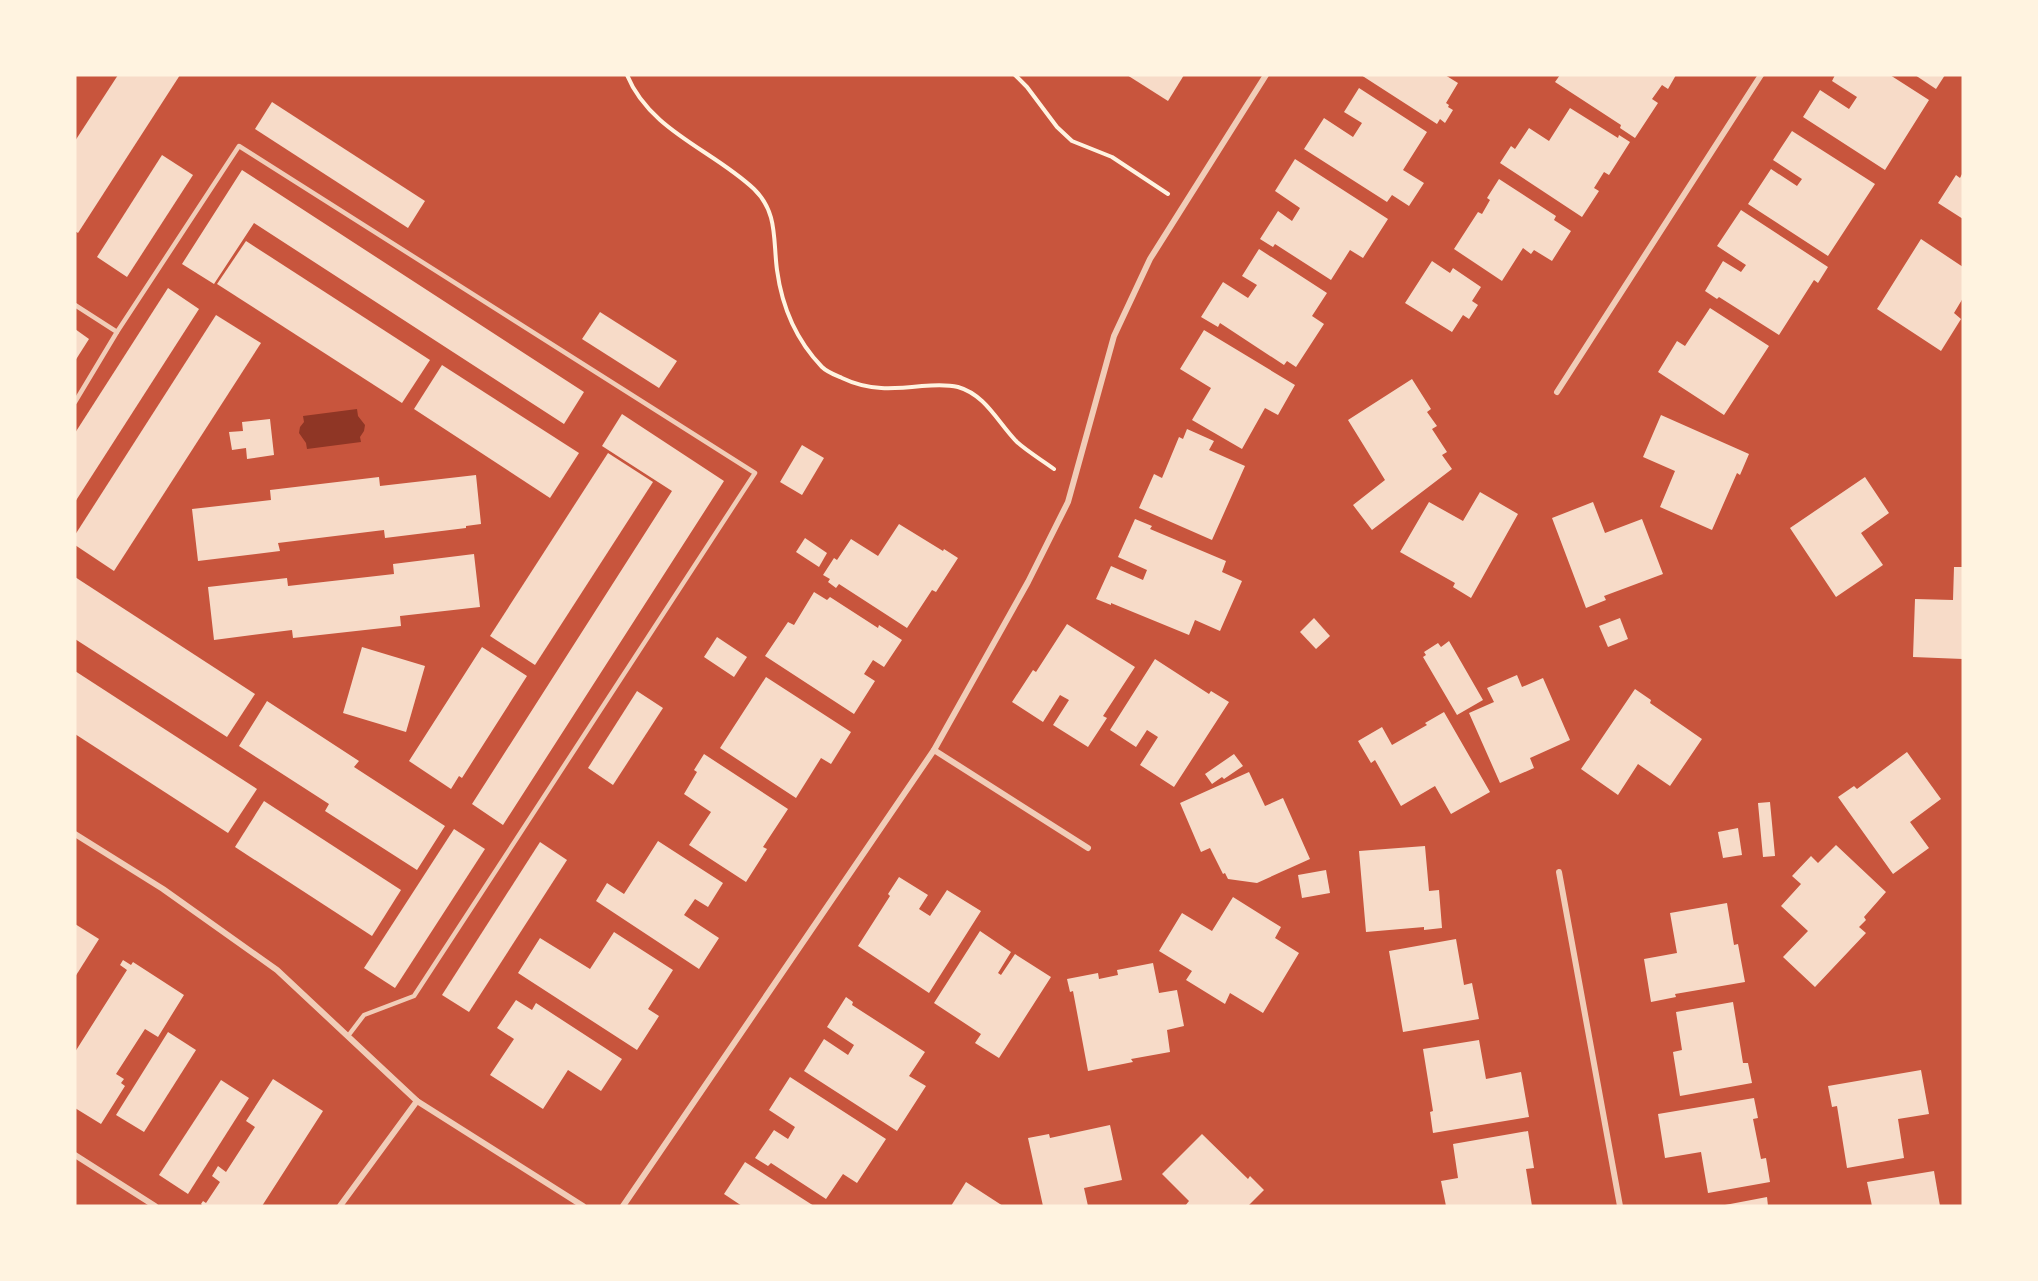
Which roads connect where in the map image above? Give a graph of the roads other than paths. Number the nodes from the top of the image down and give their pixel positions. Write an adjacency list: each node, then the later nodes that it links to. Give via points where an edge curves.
1 (1266, 75): 7 (street, via 1150,259 1114,336 1068,502)
2 (1761, 75): 5 (street)
3 (75, 305): 4 (lane)
4 (117, 332): 6 (lane); 11 (lane, via 239,146 755,473 414,996 364,1015)
5 (1557, 392)
6 (75, 402)
7 (934, 750): 9 (street); 17 (street)
8 (75, 834): 11 (street, via 163,889 277,970)
9 (1088, 848)
10 (1559, 872): 18 (street)
11 (348, 1036): 12 (street)
12 (417, 1101): 15 (street); 16 (street)
13 (75, 1155): 14 (street)
14 (155, 1206)
15 (340, 1206)
16 (582, 1206)
17 (623, 1206)
18 (1620, 1206)

